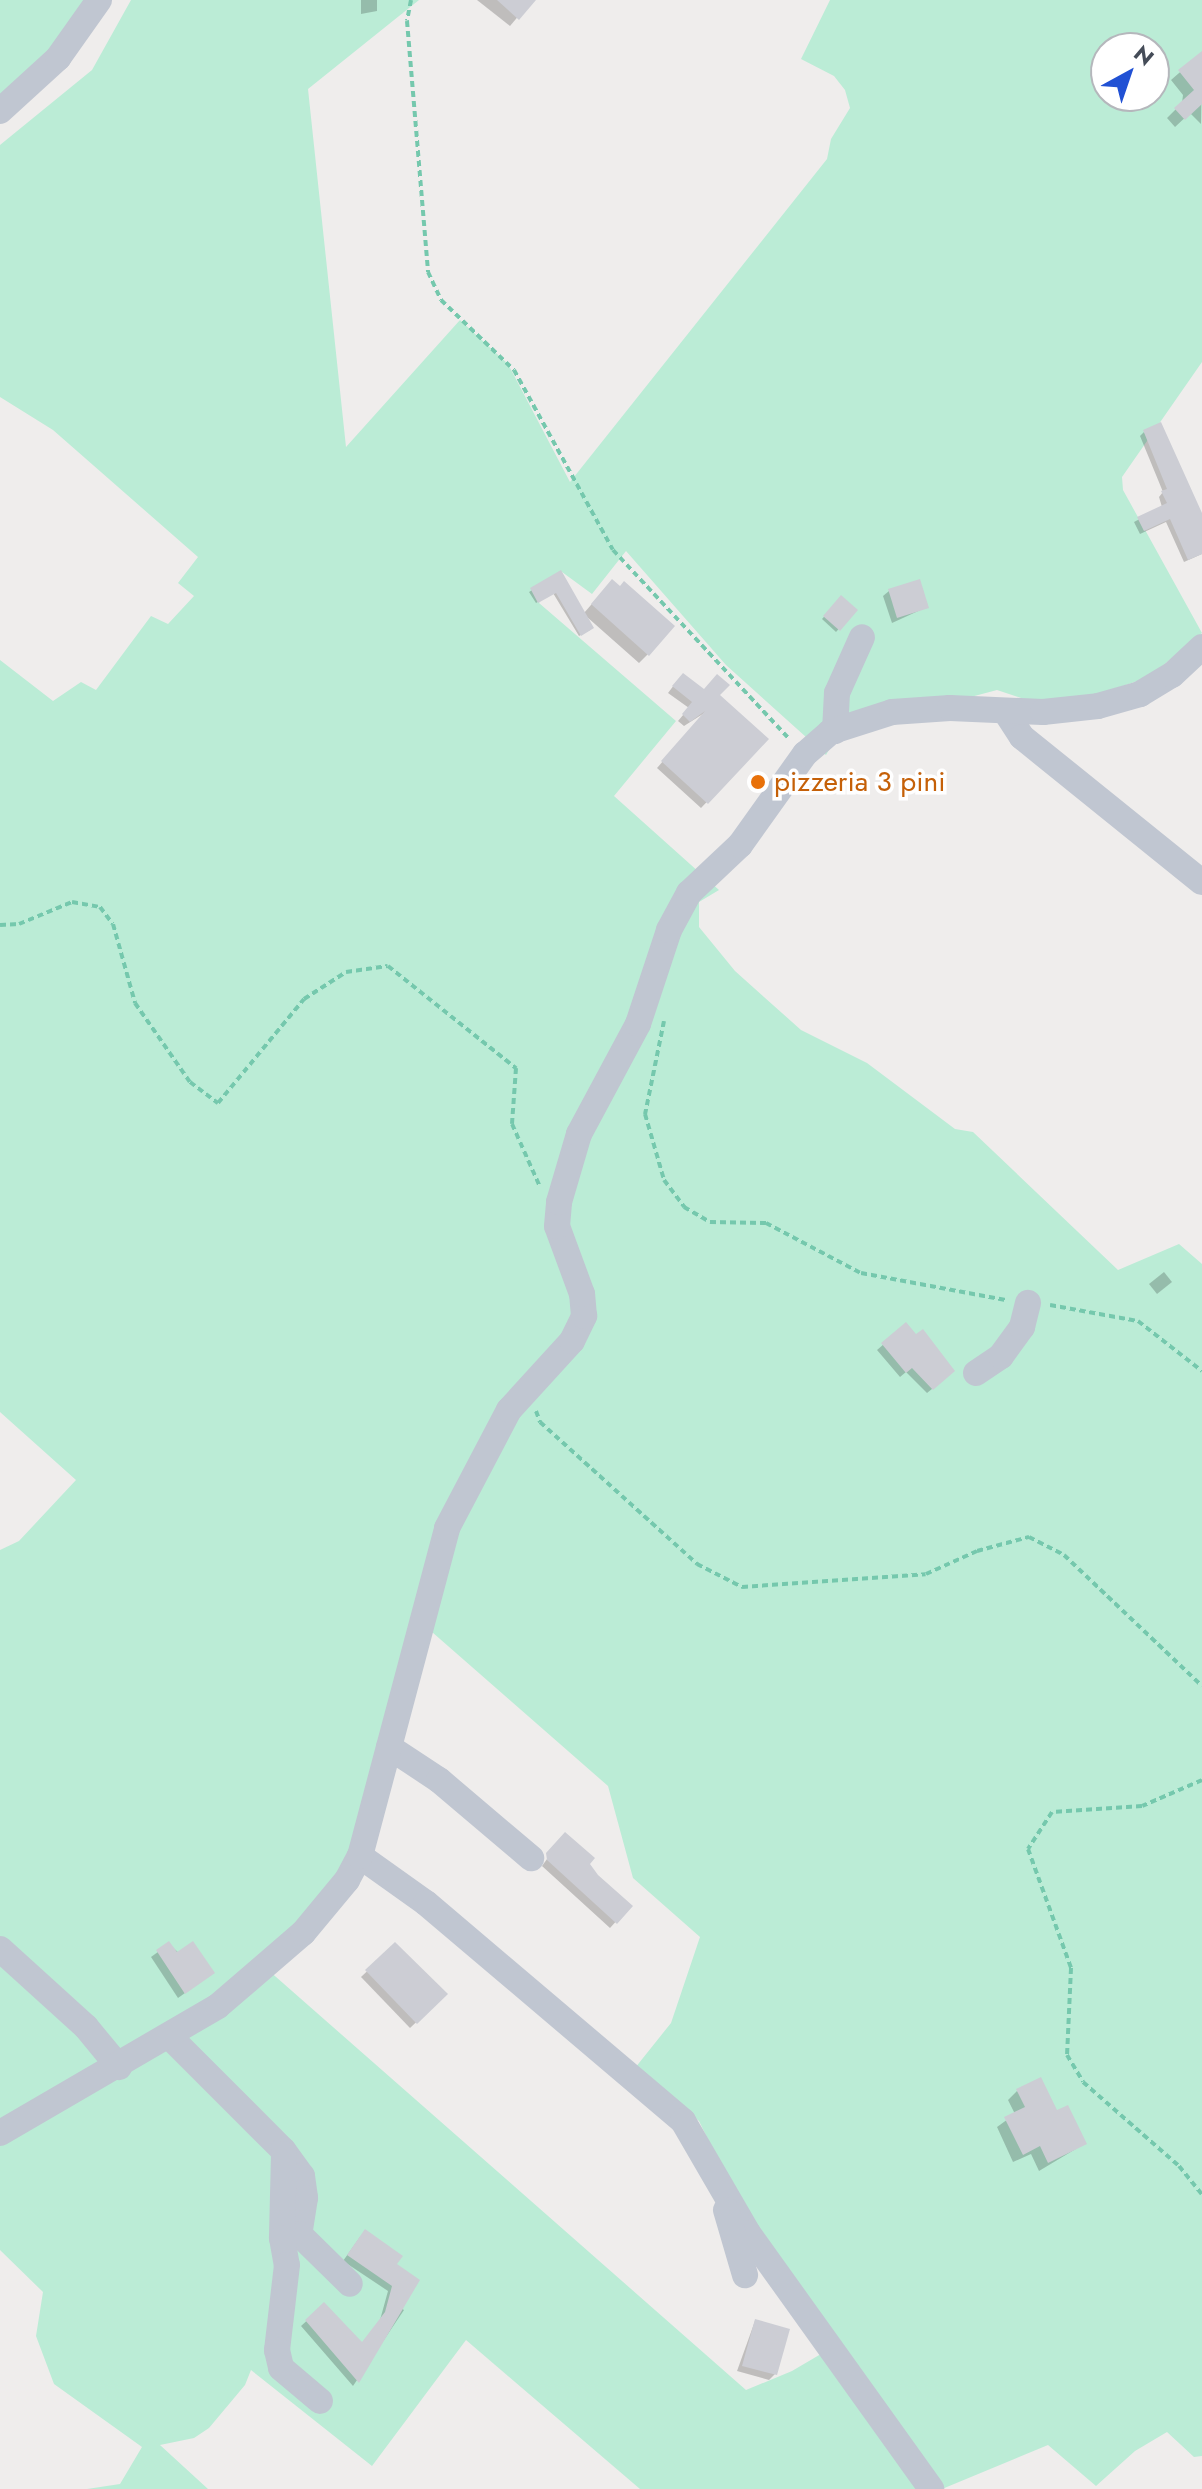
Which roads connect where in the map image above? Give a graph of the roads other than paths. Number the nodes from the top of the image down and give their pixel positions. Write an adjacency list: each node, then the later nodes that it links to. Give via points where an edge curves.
1 (99, 0): 2 (street, via 58,58)
2 (0, 111)
3 (862, 637): 6 (street, via 837,693)
4 (1202, 647): 5 (street, via 1172,675 1140,694 1098,706)
5 (1005, 711): 6 (street, via 892,712); 7 (street, via 1022,737)
6 (835, 731): 10 (street, via 805,754 761,820 689,893 669,930 650,995 579,1134 557,1226 582,1294 584,1316 572,1341 526,1388 485,1447 447,1528)
7 (1202, 882)
8 (1028, 1303): 9 (street, via 1022,1327 1001,1356)
9 (976, 1373)
10 (389, 1747): 11 (street); 12 (street, via 439,1780)
11 (360, 1856): 14 (street, via 303,1933 236,1993); 18 (street, via 426,1903 683,2121)
12 (531, 1858)
13 (0, 1949): 15 (street, via 86,2027)
14 (170, 2037): 15 (street); 17 (street)
15 (119, 2067): 16 (street)
16 (0, 2133)
17 (283, 2150): 20 (street, via 302,2176 305,2198 299,2234); 21 (street, via 287,2177 282,2238 287,2265 277,2350 281,2368)
18 (726, 2198): 19 (street, via 727,2225); 22 (street)
19 (745, 2275)
20 (350, 2284)
21 (320, 2401)
22 (931, 2489)

